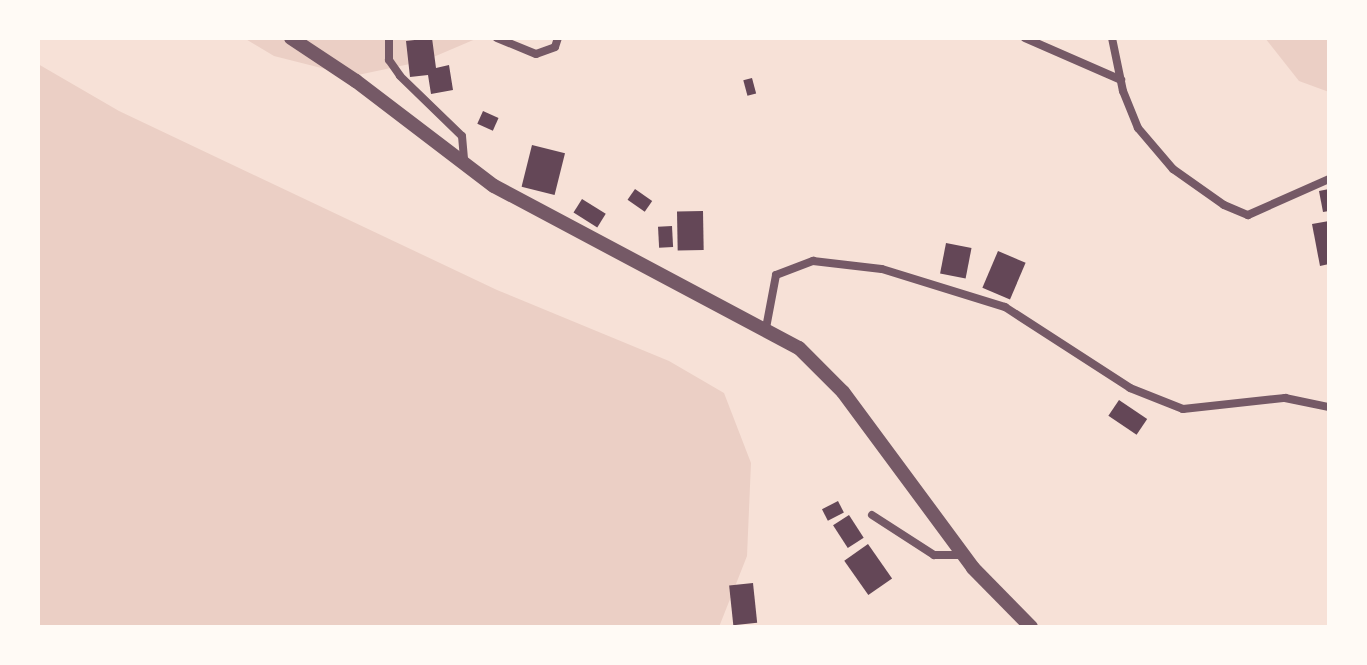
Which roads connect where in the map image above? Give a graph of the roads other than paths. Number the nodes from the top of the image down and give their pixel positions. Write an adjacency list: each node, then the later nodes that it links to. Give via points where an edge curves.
1 (291, 38): 8 (street, via 356,81)
2 (389, 38): 8 (street, via 389,60 400,76 462,136)
3 (497, 38): 4 (street, via 536,54 555,47)
4 (558, 38)
5 (1025, 38): 7 (street)
6 (1112, 38): 7 (street)
7 (1121, 80): 9 (street, via 1138,128 1173,169 1224,205 1248,215)
8 (464, 166): 10 (street, via 539,214)
9 (1329, 179)
10 (766, 328): 11 (street, via 776,275 813,261 882,269 1005,307 1130,388 1183,409 1285,398); 13 (street, via 799,348 843,392)
11 (1329, 407)
12 (872, 515): 13 (street, via 934,555)
13 (963, 555): 14 (street)
14 (1031, 627)

